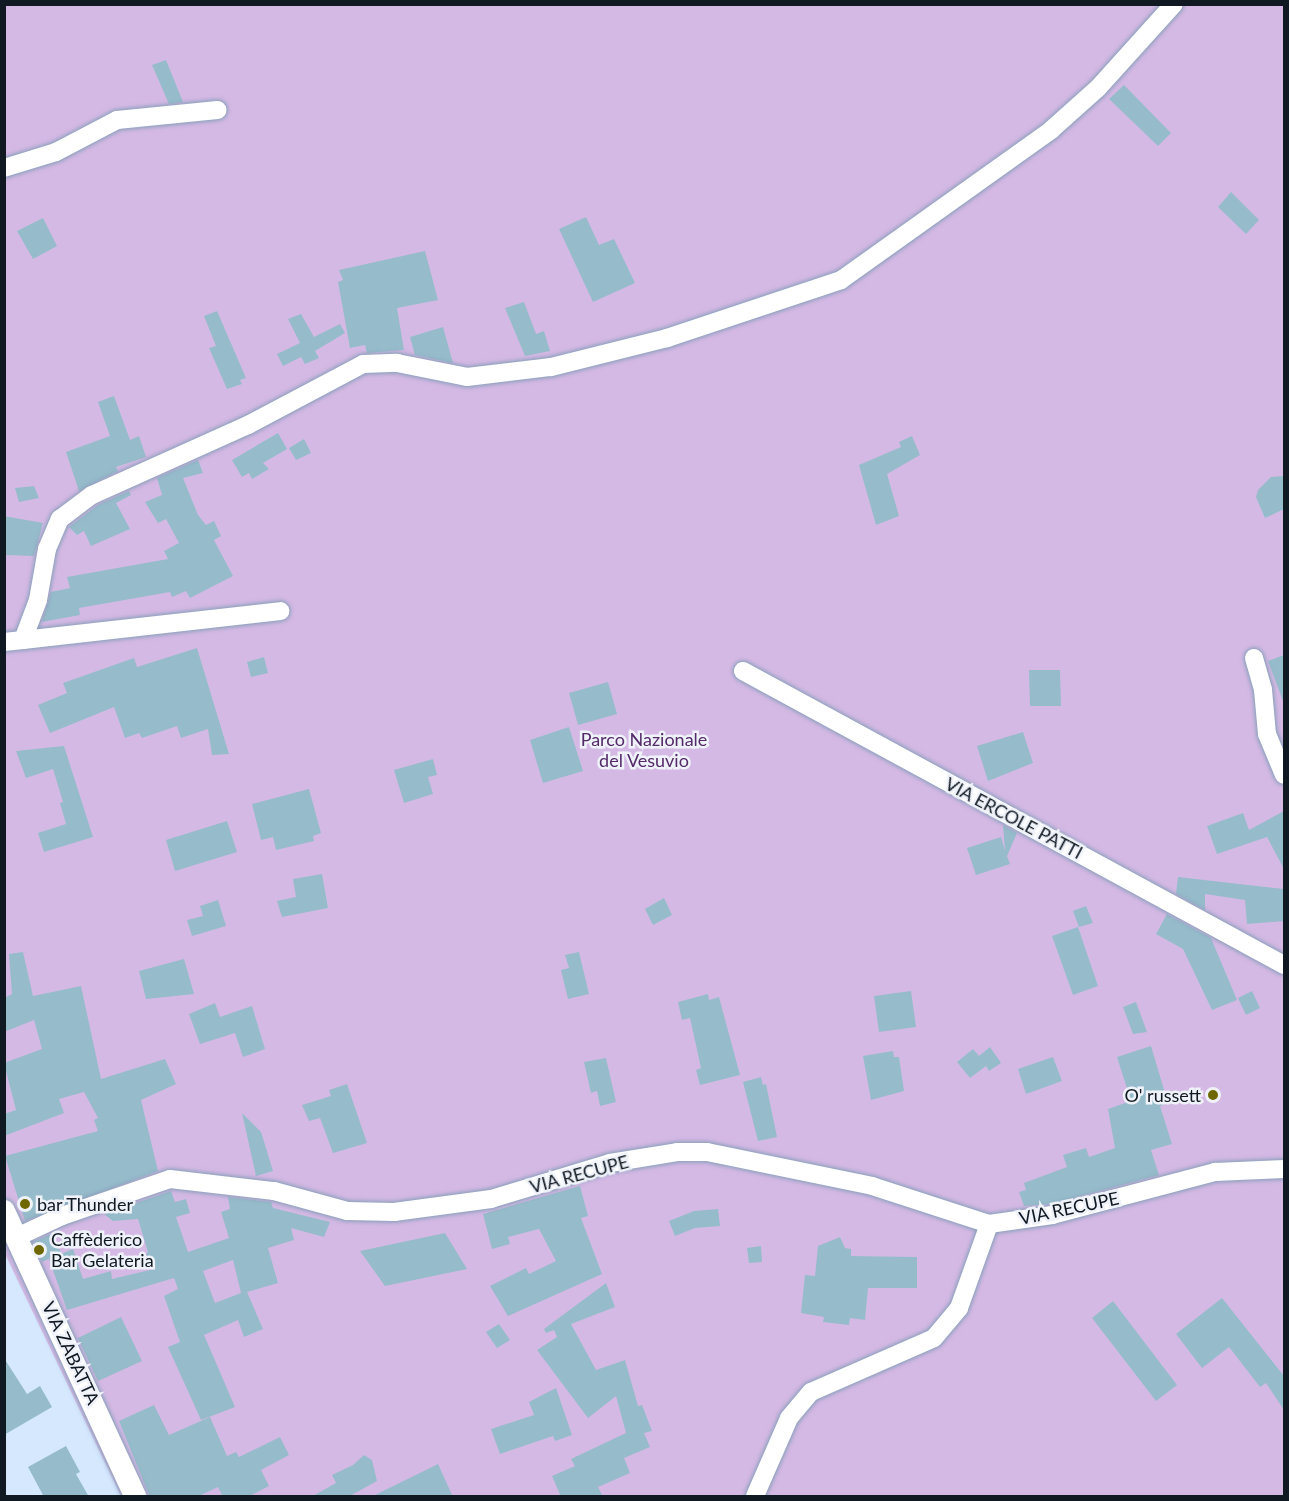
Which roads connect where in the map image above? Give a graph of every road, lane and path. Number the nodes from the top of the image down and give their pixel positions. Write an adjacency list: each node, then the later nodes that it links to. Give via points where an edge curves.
1 (1174, 4): 5 (street, via 1098,88 1058,123 841,280 667,338 550,367 467,377 396,363 363,364 248,425 92,495 73,506 52,532 38,600)
2 (218, 110): 3 (street, via 117,120 56,152)
3 (4, 168)
4 (280, 611): 5 (street)
5 (23, 640): 6 (street)
6 (4, 642)
7 (1254, 658): 9 (street, via 1263,690 1267,734)
8 (743, 671): 10 (street, VIA ERCOLE PATTI)
9 (1284, 775)
10 (1284, 965)
11 (1284, 1169): 13 (street, VIA RECUPE, via 1215,1172 1052,1215)
12 (4, 1212): 14 (street, VIA ZABATTA)
13 (989, 1224): 14 (street, VIA RECUPE, via 872,1186 794,1167 745,1157 677,1152 610,1163 491,1199 394,1212 347,1211 274,1191 170,1179 62,1216); 16 (street, via 959,1308 934,1338 811,1392 789,1418)
14 (11, 1241): 15 (street, VIA ZABATTA)
15 (135, 1497)
16 (755, 1497)

